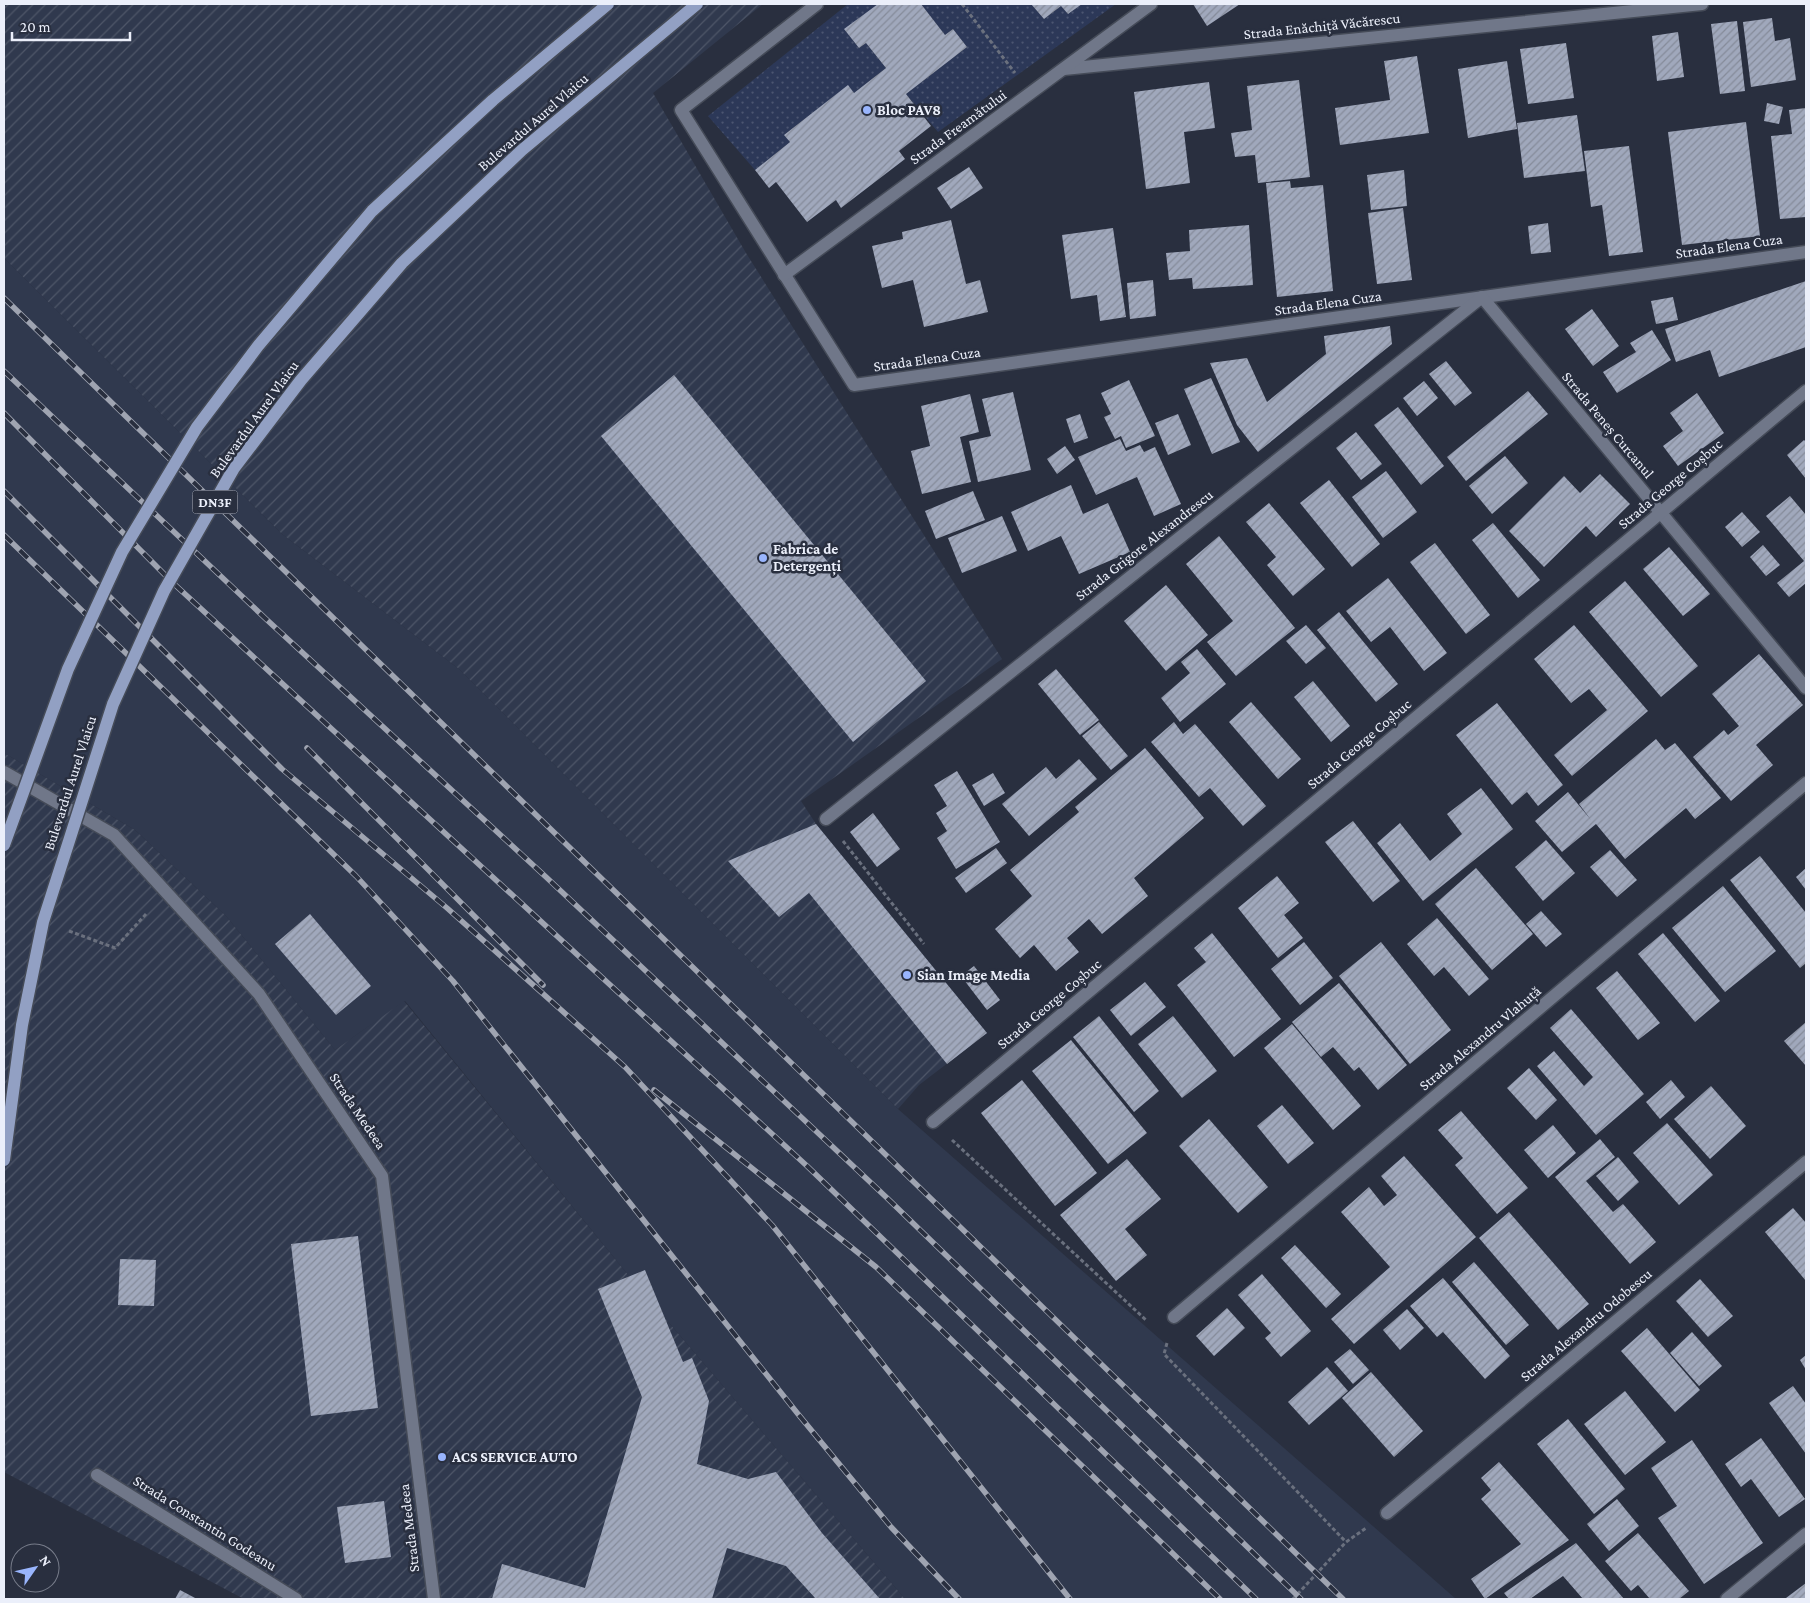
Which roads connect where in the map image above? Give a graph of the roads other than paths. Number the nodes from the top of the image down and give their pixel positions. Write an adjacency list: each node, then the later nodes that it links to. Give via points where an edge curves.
1 (608, 4): 16 (main road, bridge, via 493,100 372,211 258,346 197,427 122,552 68,669)
2 (697, 4): 18 (main road, Bulevardul Aurel Vlaicu / DN3F, bridge, via 522,150 402,263 301,380 234,468 164,591 113,704 44,922 22,1025)
3 (817, 4): 8 (street, via 682,110)
4 (1151, 4): 6 (street, Strada Freamătului)
5 (1702, 4): 6 (street, Strada Enăchiță Văcărescu)
6 (1064, 69): 8 (street, Strada Freamătului)
7 (1806, 252): 9 (street, Strada Elena Cuza)
8 (784, 276): 9 (street, Strada Elena Cuza, via 854,386)
9 (1482, 298): 11 (street, Strada Peneș Curcanul); 15 (street, Strada Grigore Alexandrescu)
10 (1806, 391): 11 (street, Strada George Coșbuc)
11 (1661, 513): 12 (street, Strada Peneș Curcanul); 17 (street, Strada George Coșbuc)
12 (1806, 688)
13 (4, 772): 25 (street, Strada Medeea, via 114,835 259,994 382,1176)
14 (1806, 783): 20 (street, Strada Alexandru Vlahuță)
15 (826, 819)
16 (4, 845)
17 (934, 1122)
18 (4, 1160)
19 (1806, 1162): 22 (street, Strada Alexandru Odobescu)
20 (1174, 1317)
21 (97, 1474): 24 (street, Strada Constantin Godeanu)
22 (1387, 1513)
23 (1806, 1534): 26 (street)
24 (296, 1599)
25 (434, 1599)
26 (1727, 1599)

